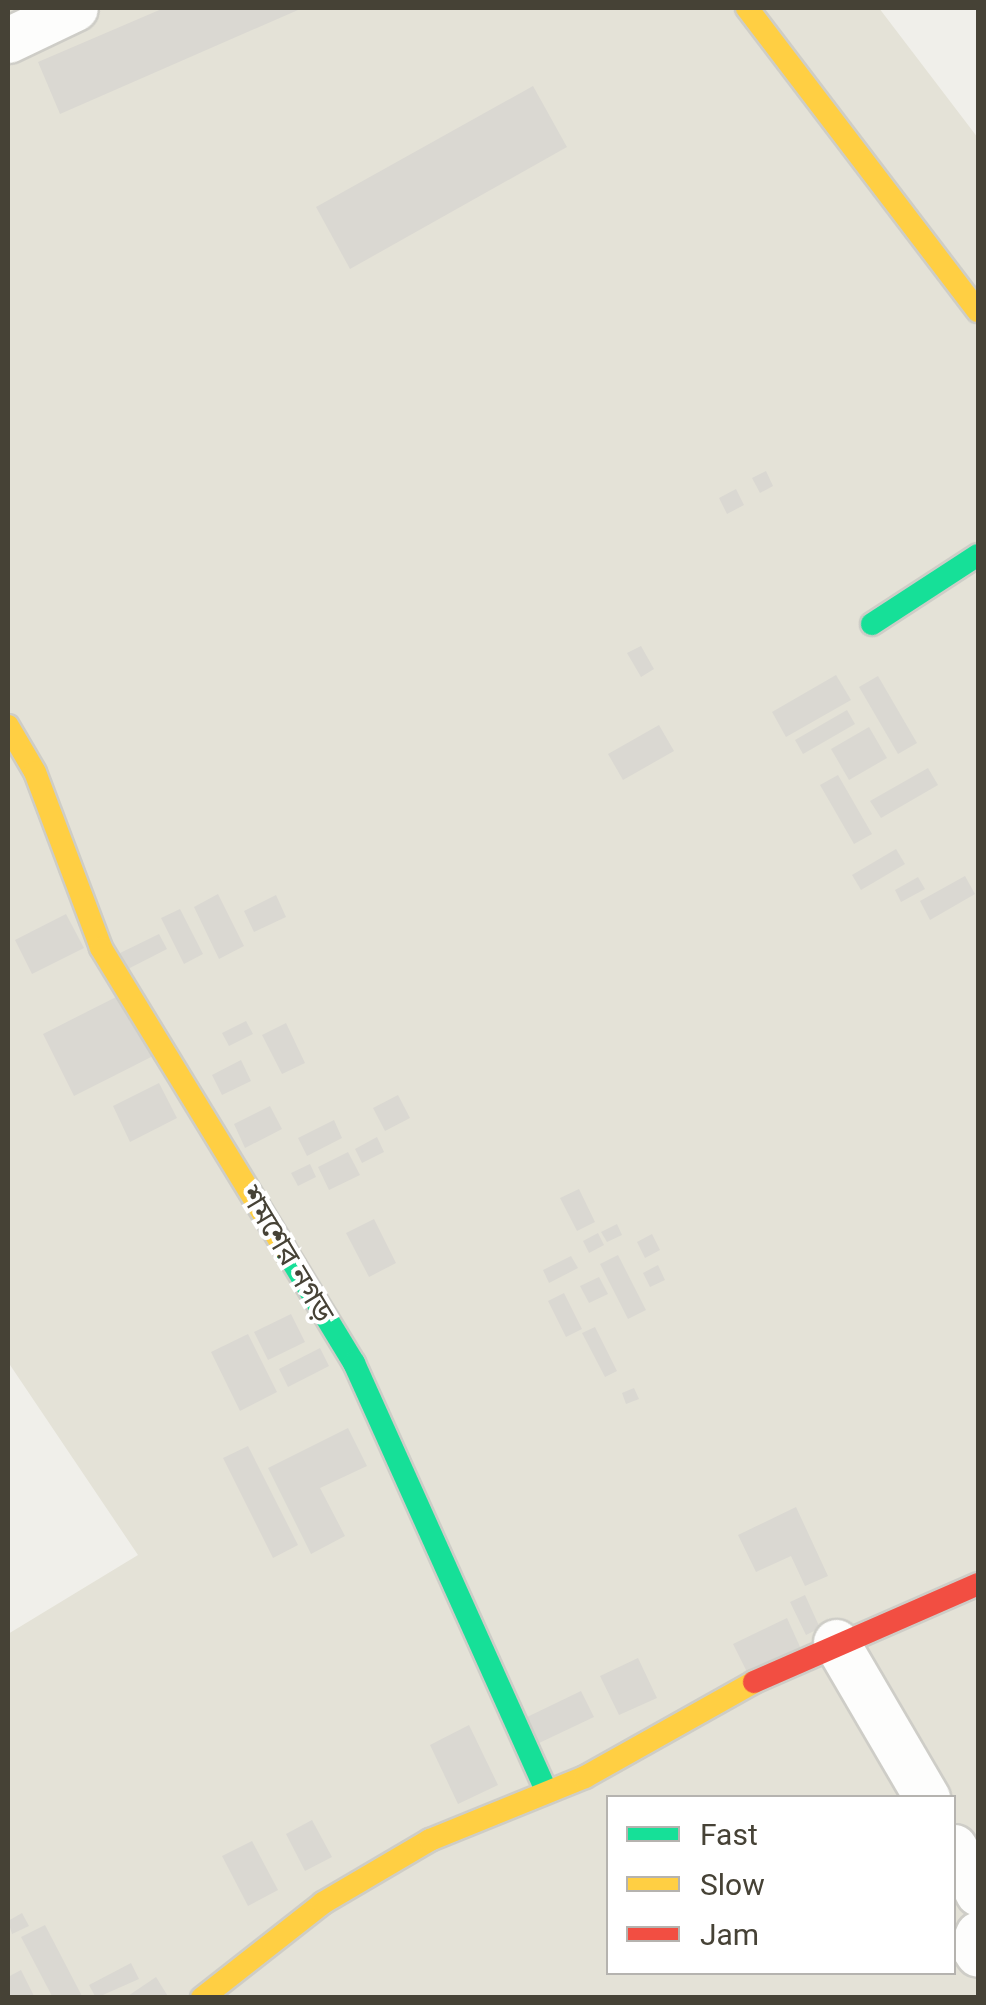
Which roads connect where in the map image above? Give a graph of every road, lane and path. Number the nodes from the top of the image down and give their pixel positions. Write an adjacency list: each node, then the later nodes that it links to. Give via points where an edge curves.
1 (75, 8): 3 (street)
2 (747, 8): 4 (street)
3 (8, 40)
4 (978, 311)
5 (978, 555): 6 (street)
6 (872, 624)
7 (8, 726): 10 (street, শমশের নগড়, via 35,772 101,948 354,1363)
8 (978, 1584): 9 (street)
9 (836, 1642): 10 (street); 11 (street)
10 (547, 1792): 16 (street, via 430,1840 323,1903)
11 (925, 1795)
12 (956, 1851): 13 (street)
13 (978, 1893)
14 (978, 1934): 15 (street)
15 (978, 1954)
16 (202, 1998)

